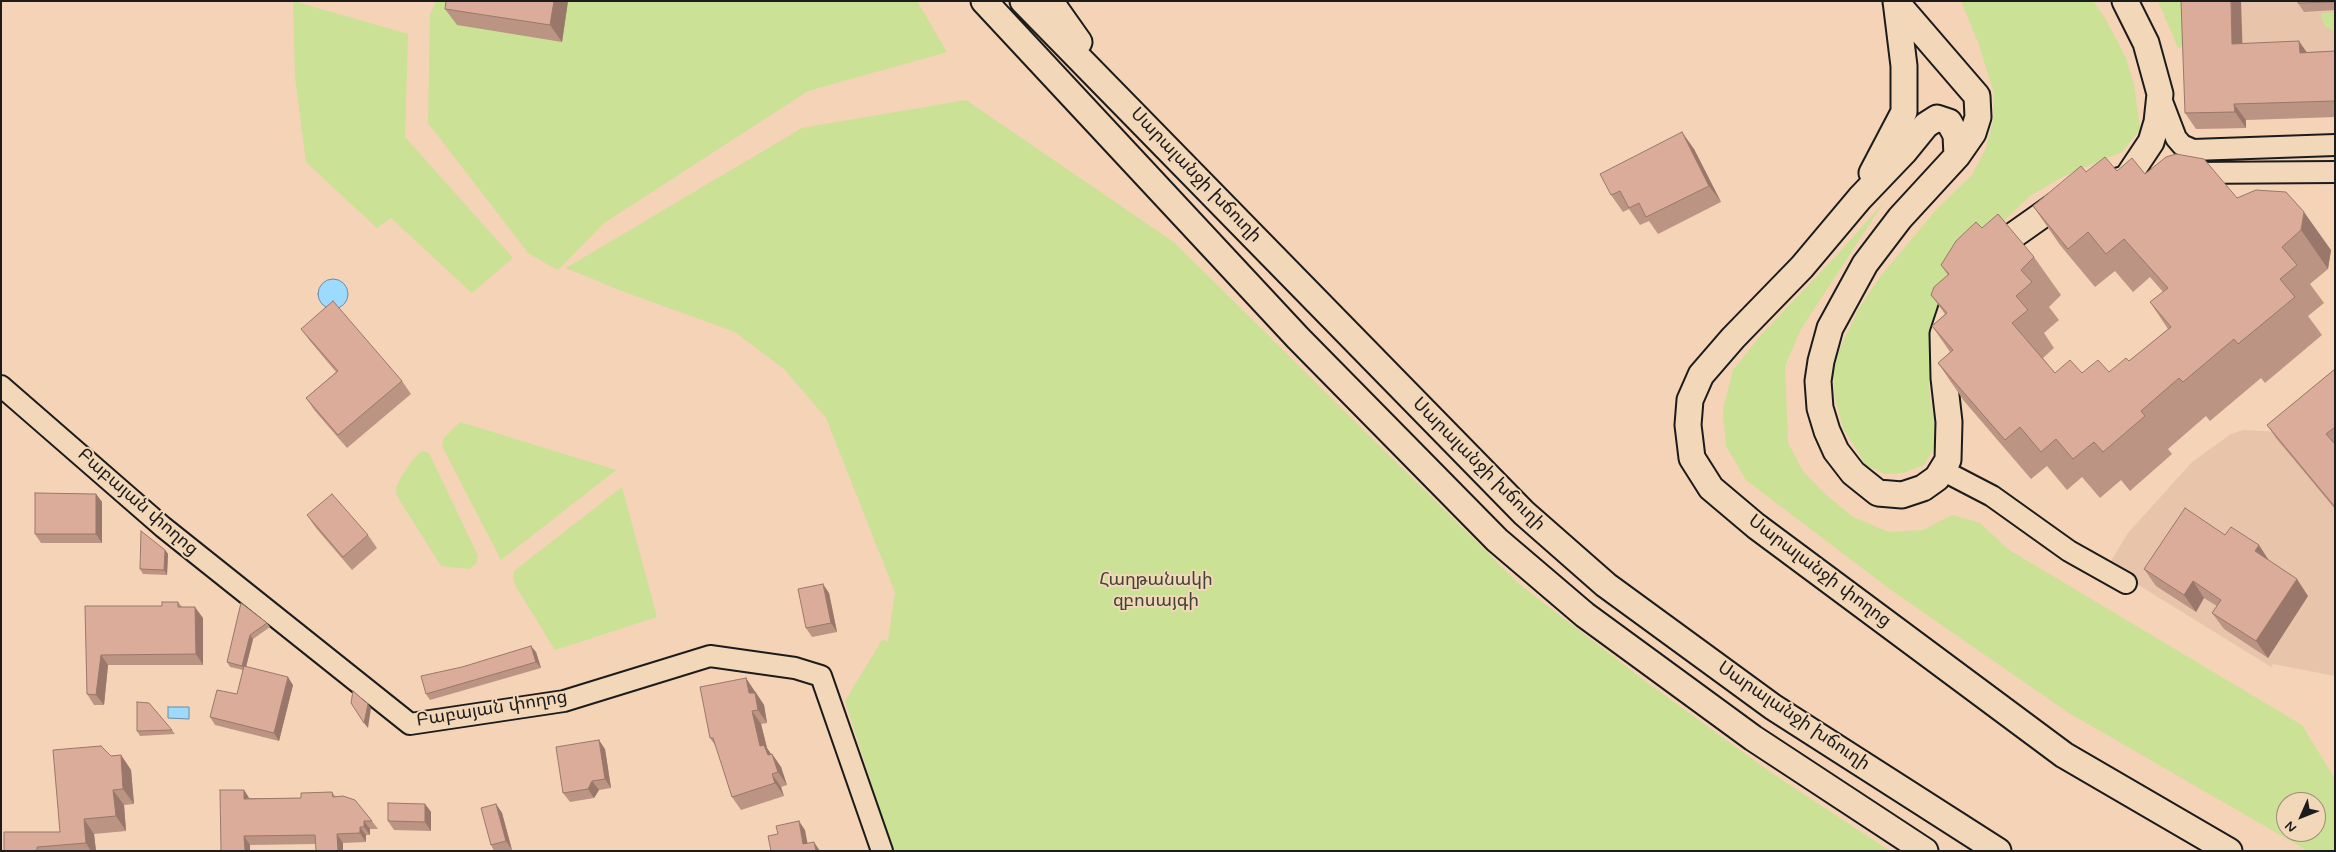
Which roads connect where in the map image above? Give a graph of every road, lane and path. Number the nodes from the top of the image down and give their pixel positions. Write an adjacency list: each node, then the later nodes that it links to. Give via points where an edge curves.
1 (984, 1): 17 (main road, Սարալանջի խճուղի, via 1298,338 1497,540 1585,615 1753,738)
2 (1023, 1): 6 (main road, Սարալանջի խճուղի)
3 (1050, 1): 6 (main road)
4 (1896, 1): 9 (main road, via 1977,96 1978,117); 12 (main road, via 1904,66 1904,112)
5 (2125, 1): 7 (main road, via 2146,43)
6 (1107, 86): 18 (main road, Սարալանջի խճուղի, via 1524,514 1606,585 1773,707)
7 (2160, 94): 8 (street, via 2176,138 2192,150); 14 (main road, via 2157,122 2137,177 2055,206 1989,252 1956,295 1943,334 1949,422 1948,460)
8 (2335, 146)
9 (1957, 156): 12 (main road, via 1956,135 1949,122 1937,118 1926,125); 14 (main road, via 1900,218 1865,264 1830,328 1818,381 1820,408 1836,451 1853,473 1878,492 1902,495 1924,488)
10 (2335, 172): 11 (street)
11 (2174, 174)
12 (1860, 198): 19 (main road, Սարալանջի փողոց, via 1802,267 1701,375 1690,400 1688,425 1692,458 1711,488 1756,526 2064,755)
13 (1, 386): 16 (street, Բաբայան փողոց, via 162,527 410,724 564,700 710,656 795,668 821,676)
14 (1942, 470): 15 (street, via 1992,496 2069,551)
15 (2126, 583)
16 (882, 851)
17 (1925, 851)
18 (1998, 851)
19 (2229, 851)

